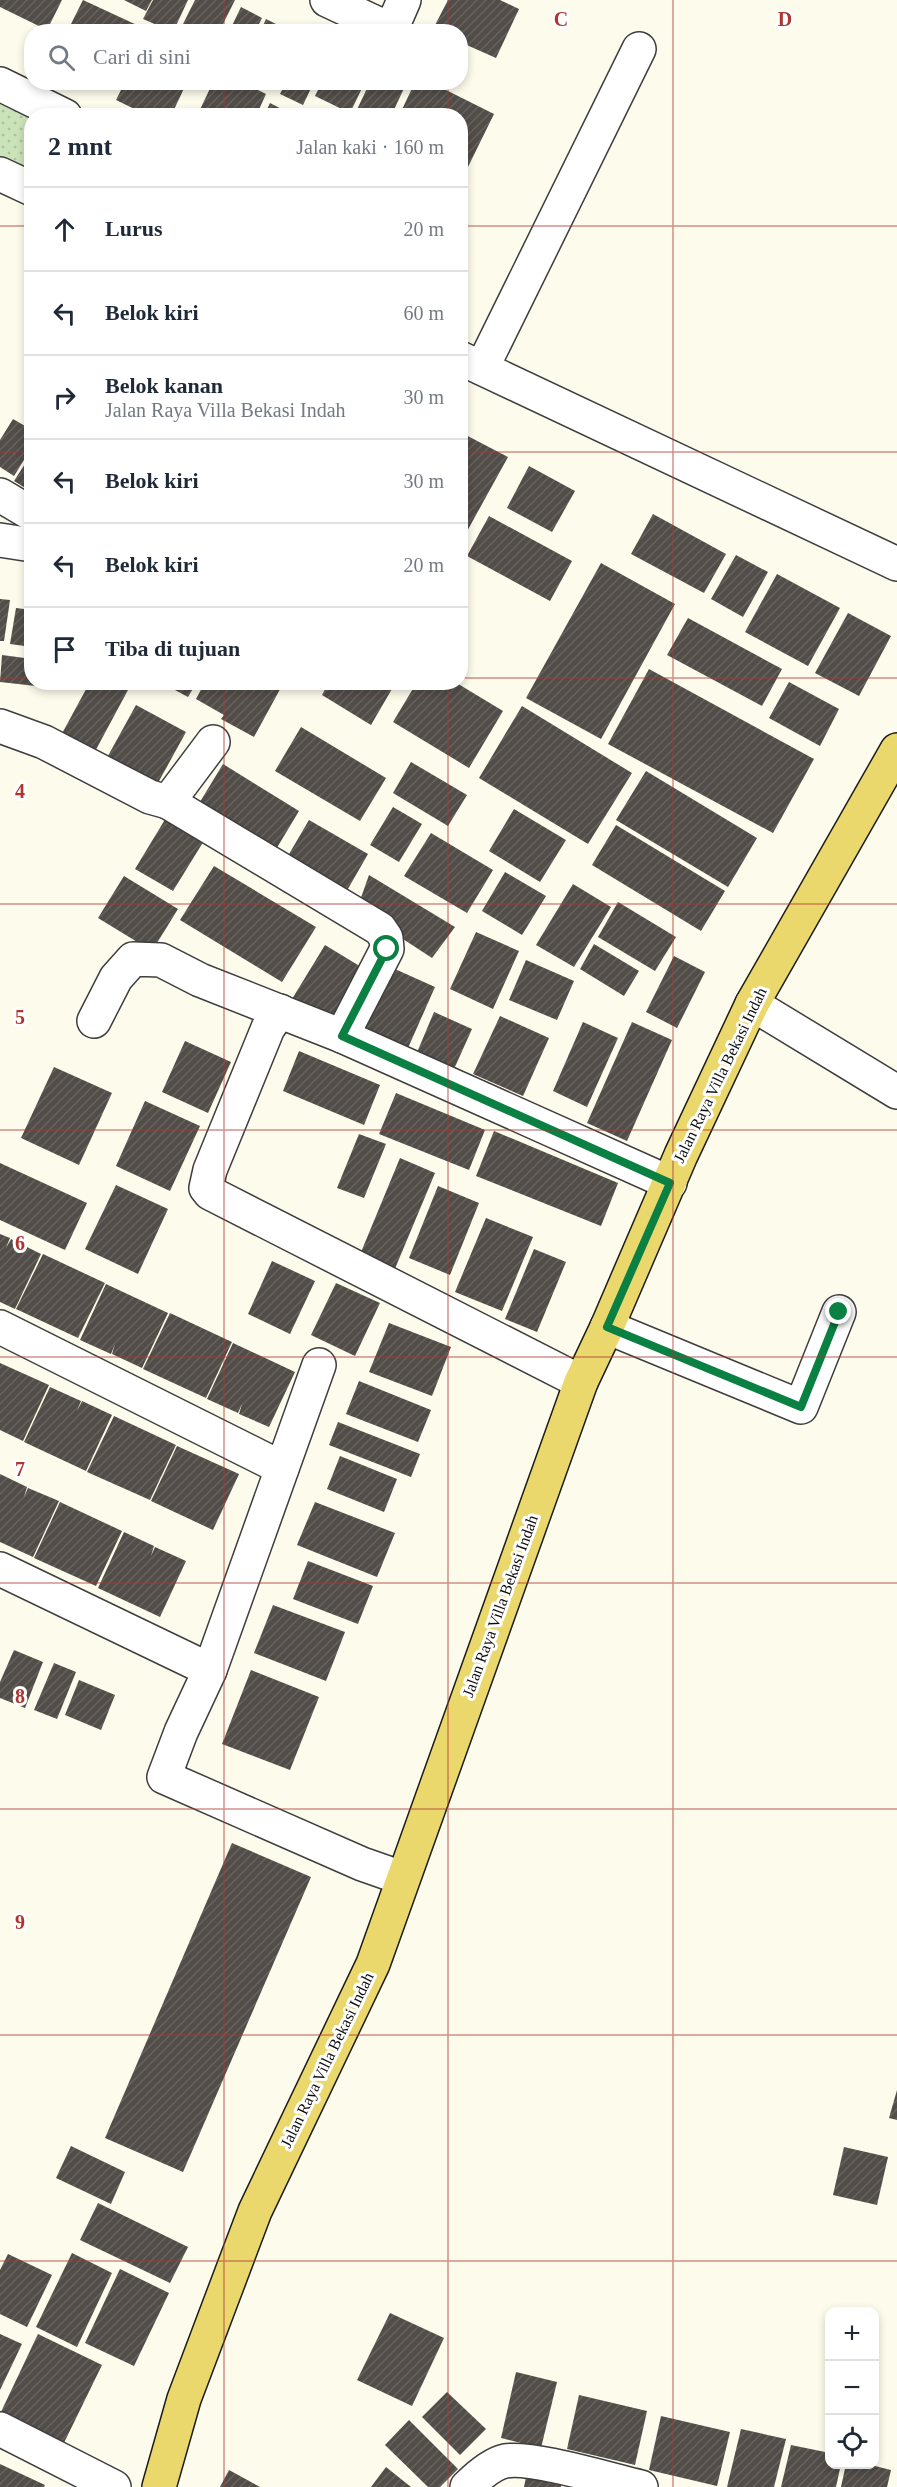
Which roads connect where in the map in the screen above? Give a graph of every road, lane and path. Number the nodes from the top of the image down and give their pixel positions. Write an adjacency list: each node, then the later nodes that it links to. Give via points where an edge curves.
1 (327, 0): 3 (street)
2 (404, 0): 4 (street)
3 (378, 24)
4 (394, 24)
5 (639, 49): 10 (street)
6 (0, 84): 7 (street)
7 (49, 108)
8 (0, 174): 9 (street)
9 (24, 185)
10 (471, 363): 15 (street)
11 (0, 495): 12 (street)
12 (24, 509)
13 (0, 540): 14 (street)
14 (24, 544)
15 (897, 564)
16 (0, 726): 19 (street, via 44,742 150,797)
17 (213, 742): 19 (street)
18 (897, 750): 20 (main road, Jalan Raya Villa Bekasi Indah)
19 (168, 802): 23 (street, via 380,929 387,949)
20 (752, 1004): 24 (street); 25 (main road, Jalan Raya Villa Bekasi Indah)
21 (280, 1011): 22 (street, via 200,980 161,960 133,959 116,978); 23 (street); 30 (street, via 268,1028 210,1170 206,1188 210,1193)
22 (94, 1021)
23 (342, 1036): 25 (street)
24 (897, 1092)
25 (670, 1183): 28 (main road, Jalan Raya Villa Bekasi Indah)
26 (839, 1312): 28 (street, via 801,1407)
27 (0, 1327): 31 (street)
28 (607, 1327): 30 (main road, Jalan Raya Villa Bekasi Indah)
29 (320, 1365): 31 (street)
30 (581, 1382): 34 (main road, Jalan Raya Villa Bekasi Indah)
31 (282, 1468): 33 (street)
32 (0, 1569): 33 (street)
33 (210, 1670): 34 (street, via 164,1777)
34 (402, 1878): 37 (main road, Jalan Raya Villa Bekasi Indah, via 373,1964 255,2211 184,2399)
35 (0, 2429): 36 (street)
36 (114, 2487)
37 (159, 2487)
38 (467, 2487): 39 (street, via 503,2461 525,2460)
39 (641, 2487)

